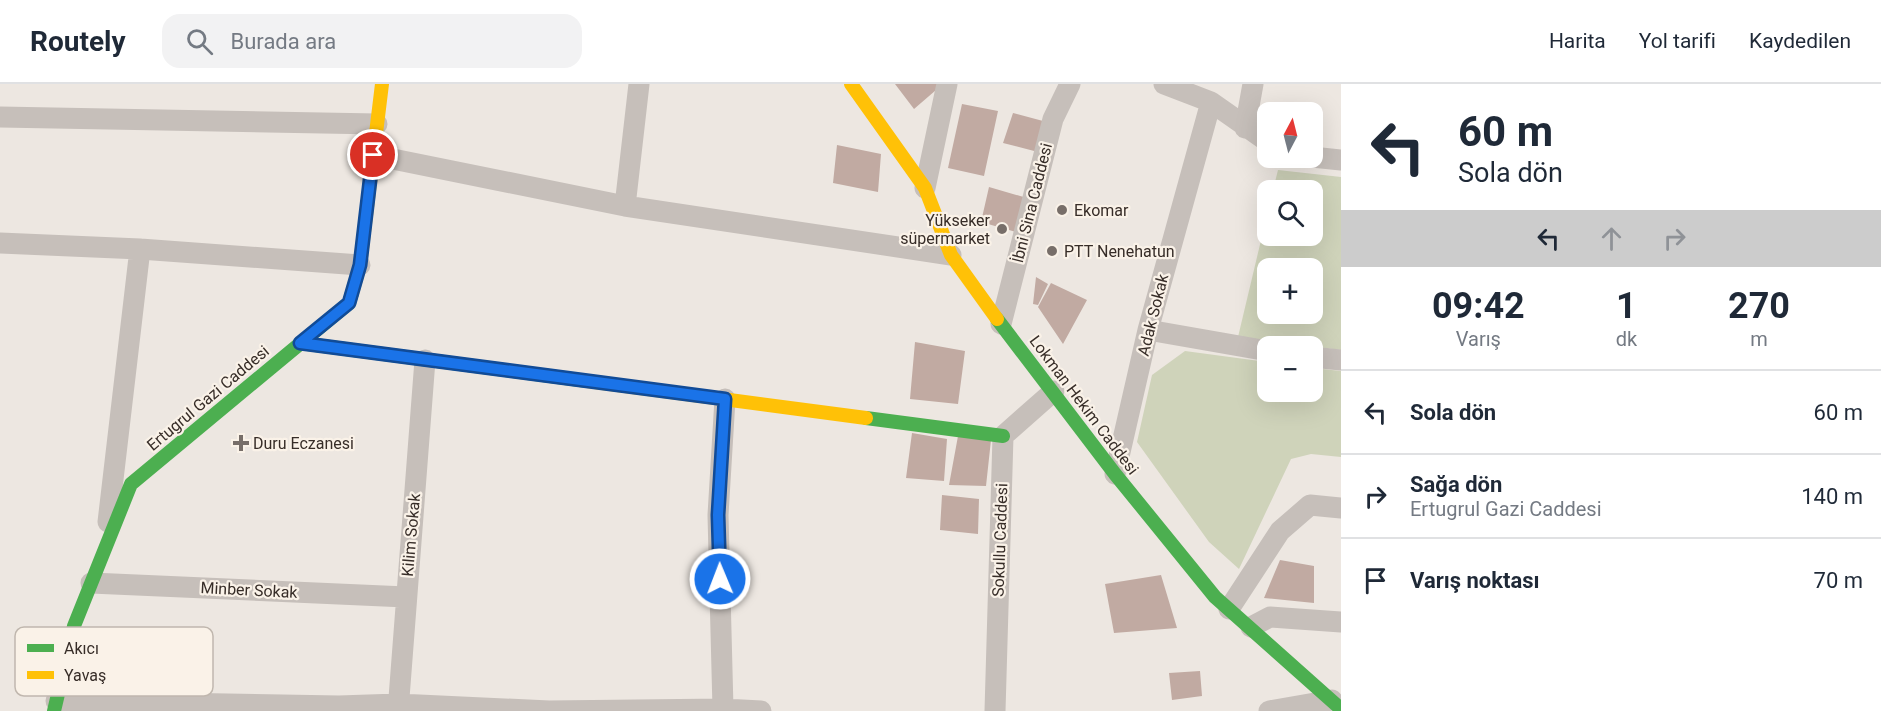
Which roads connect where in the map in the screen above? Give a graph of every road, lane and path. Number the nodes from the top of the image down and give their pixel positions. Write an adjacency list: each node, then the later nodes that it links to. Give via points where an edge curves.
1 (382, 84): 10 (street, Ertugrul Gazi Caddesi)
2 (639, 84): 17 (street)
3 (851, 84): 16 (street, Lokman Hekim Caddesi)
4 (948, 84): 16 (street)
5 (1070, 84): 22 (street, İbni Sina Caddesi, via 1053,119)
6 (1164, 84): 8 (street)
7 (1253, 84): 11 (street)
8 (1211, 102): 11 (street); 23 (street, Adak Sokak)
9 (0, 117): 10 (street)
10 (377, 124): 13 (street, Ertugrul Gazi Caddesi)
11 (1245, 128): 12 (street)
12 (1257, 135)
13 (373, 155): 17 (street); 21 (street, Ertugrul Gazi Caddesi)
14 (1323, 158): 15 (street)
15 (1341, 160)
16 (926, 188): 20 (street, Lokman Hekim Caddesi)
17 (625, 206): 20 (street)
18 (0, 243): 19 (street)
19 (140, 249): 21 (street); 34 (street)
20 (951, 255): 22 (street, Lokman Hekim Caddesi)
21 (360, 265): 24 (street, Ertugrul Gazi Caddesi, via 349,303)
22 (1001, 324): 29 (street, Lokman Hekim Caddesi)
23 (1148, 330): 25 (street); 32 (street, Adak Sokak)
24 (300, 343): 27 (street); 34 (street, Ertugrul Gazi Caddesi, via 131,484)
25 (1257, 349)
26 (1323, 358): 28 (street)
27 (425, 360): 30 (street); 36 (street, Kilim Sokak)
28 (1341, 360)
29 (1054, 391): 31 (street); 32 (street, Lokman Hekim Caddesi)
30 (725, 399): 31 (street); 44 (street, via 718,515)
31 (1003, 436): 47 (street, Sokullu Caddesi)
32 (1115, 474): 37 (street, Lokman Hekim Caddesi)
33 (1341, 508): 37 (street, via 1310,505 1280,531)
34 (105, 548): 35 (street, Ertugrul Gazi Caddesi)
35 (91, 583): 36 (street, Minber Sokak); 39 (street, Ertugrul Gazi Caddesi)
36 (406, 597): 43 (street, Kilim Sokak)
37 (1229, 609): 40 (street, Lokman Hekim Caddesi)
38 (1341, 622): 40 (street, via 1270,617)
39 (74, 627)
40 (1251, 627): 41 (street, Lokman Hekim Caddesi)
41 (1337, 705): 48 (street)
42 (55, 706): 43 (street)
43 (398, 707): 45 (street)
44 (723, 708): 45 (street); 46 (street)
45 (549, 711)
46 (761, 711)
47 (995, 711)
48 (1269, 711)

